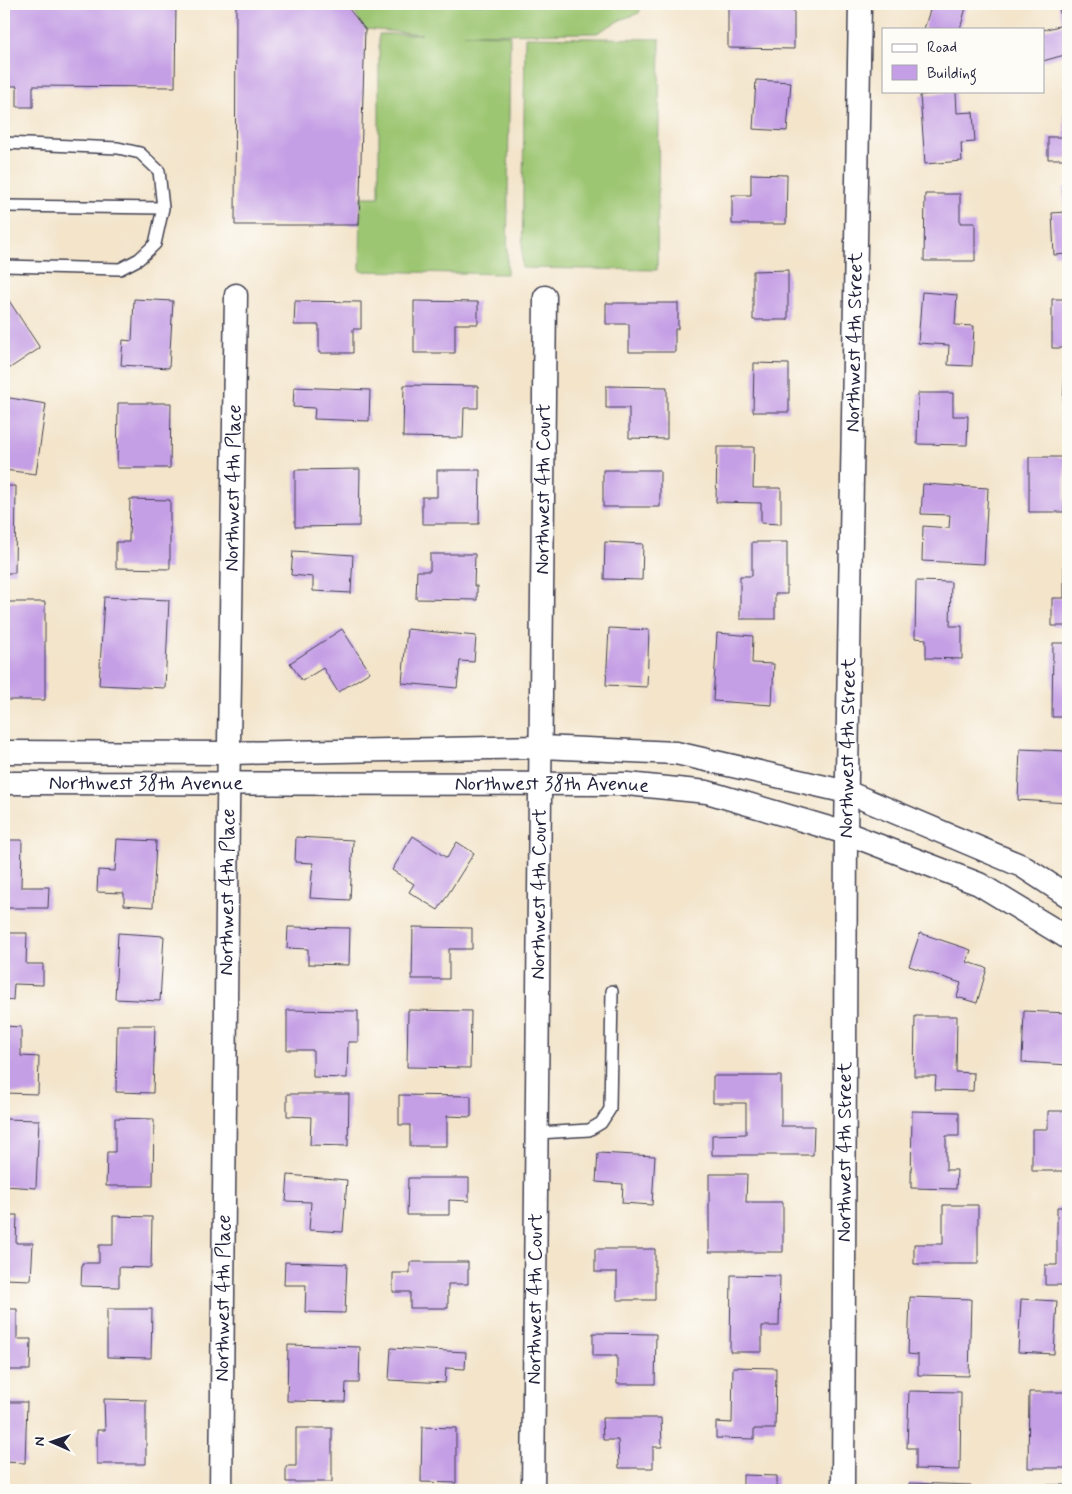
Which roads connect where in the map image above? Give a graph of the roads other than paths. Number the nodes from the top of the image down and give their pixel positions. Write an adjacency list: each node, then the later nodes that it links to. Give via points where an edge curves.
1 (860, 4): 14 (street, Northwest 4th Street)
2 (4, 143): 4 (lane, via 118,148 140,153 159,171)
3 (4, 206): 4 (lane)
4 (163, 208): 5 (lane, via 155,244 139,259 120,269)
5 (4, 266)
6 (236, 295): 10 (street, Northwest 4th Place)
7 (545, 297): 8 (street, Northwest 4th Court)
8 (541, 747): 10 (street, Northwest 38th Avenue); 13 (street, Northwest 4th Court); 14 (street, Northwest 38th Avenue, via 676,753)
9 (4, 752): 10 (street, Northwest 38th Avenue)
10 (229, 752): 12 (street, Northwest 4th Place)
11 (4, 783): 12 (street, Northwest 38th Avenue)
12 (228, 783): 13 (street, Northwest 38th Avenue); 20 (street, Northwest 4th Place)
13 (541, 784): 15 (street, Northwest 38th Avenue, via 627,784 707,792); 19 (street, Northwest 4th Court)
14 (847, 792): 15 (street, Northwest 4th Street); 16 (street, Northwest 38th Avenue, via 1022,866)
15 (846, 833): 17 (street, Northwest 38th Avenue, via 979,884); 22 (street, Northwest 4th Street)
16 (1068, 896)
17 (1068, 938)
18 (612, 991): 19 (lane, via 610,1109 601,1123 589,1130)
19 (538, 1133): 21 (street, Northwest 4th Court)
20 (221, 1490)
21 (534, 1490)
22 (843, 1490)

